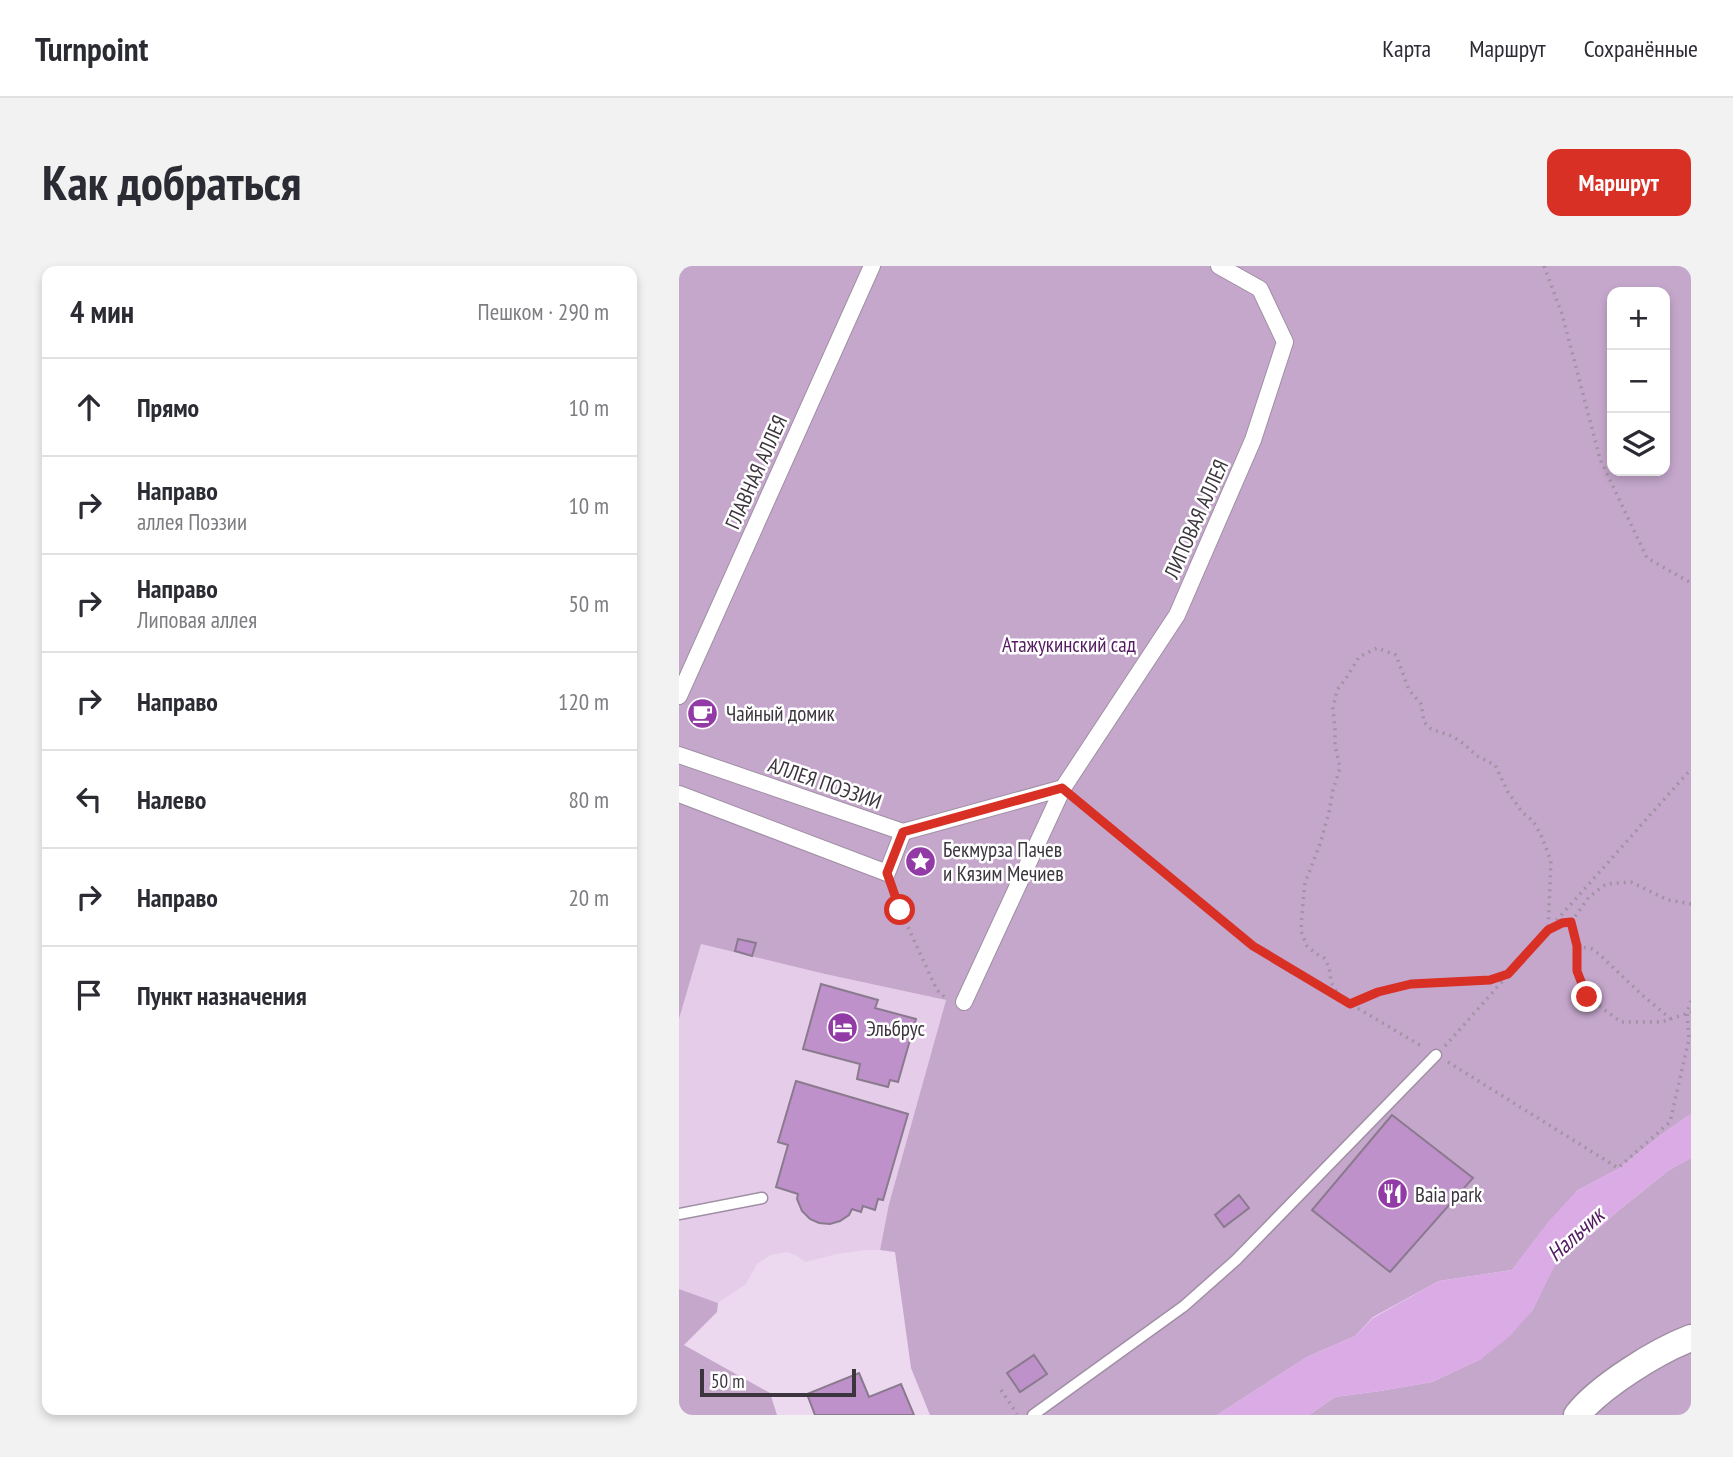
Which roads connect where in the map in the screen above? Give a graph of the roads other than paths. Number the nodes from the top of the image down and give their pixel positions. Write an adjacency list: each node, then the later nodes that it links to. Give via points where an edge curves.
1 (872, 266): 3 (street, ГЛАВНАЯ АЛЛЕЯ)
2 (1219, 266): 5 (street, ЛИПОВАЯ АЛЛЕЯ, via 1260,289 1285,342 1253,440 1177,615)
3 (679, 696)
4 (679, 755): 7 (street, АЛЛЕЯ ПОЭЗИИ)
5 (1062, 788): 7 (street); 8 (street, ЛИПОВАЯ АЛЛЕЯ)
6 (679, 794): 7 (street, via 887,873)
7 (903, 832)
8 (964, 1002)
9 (1436, 1055): 13 (lane, via 1236,1260 1184,1306)
10 (762, 1198): 11 (lane)
11 (679, 1214)
12 (1691, 1338): 15 (street, via 1604,1387)
13 (1046, 1411): 14 (lane)
14 (1033, 1415)
15 (1577, 1415)

